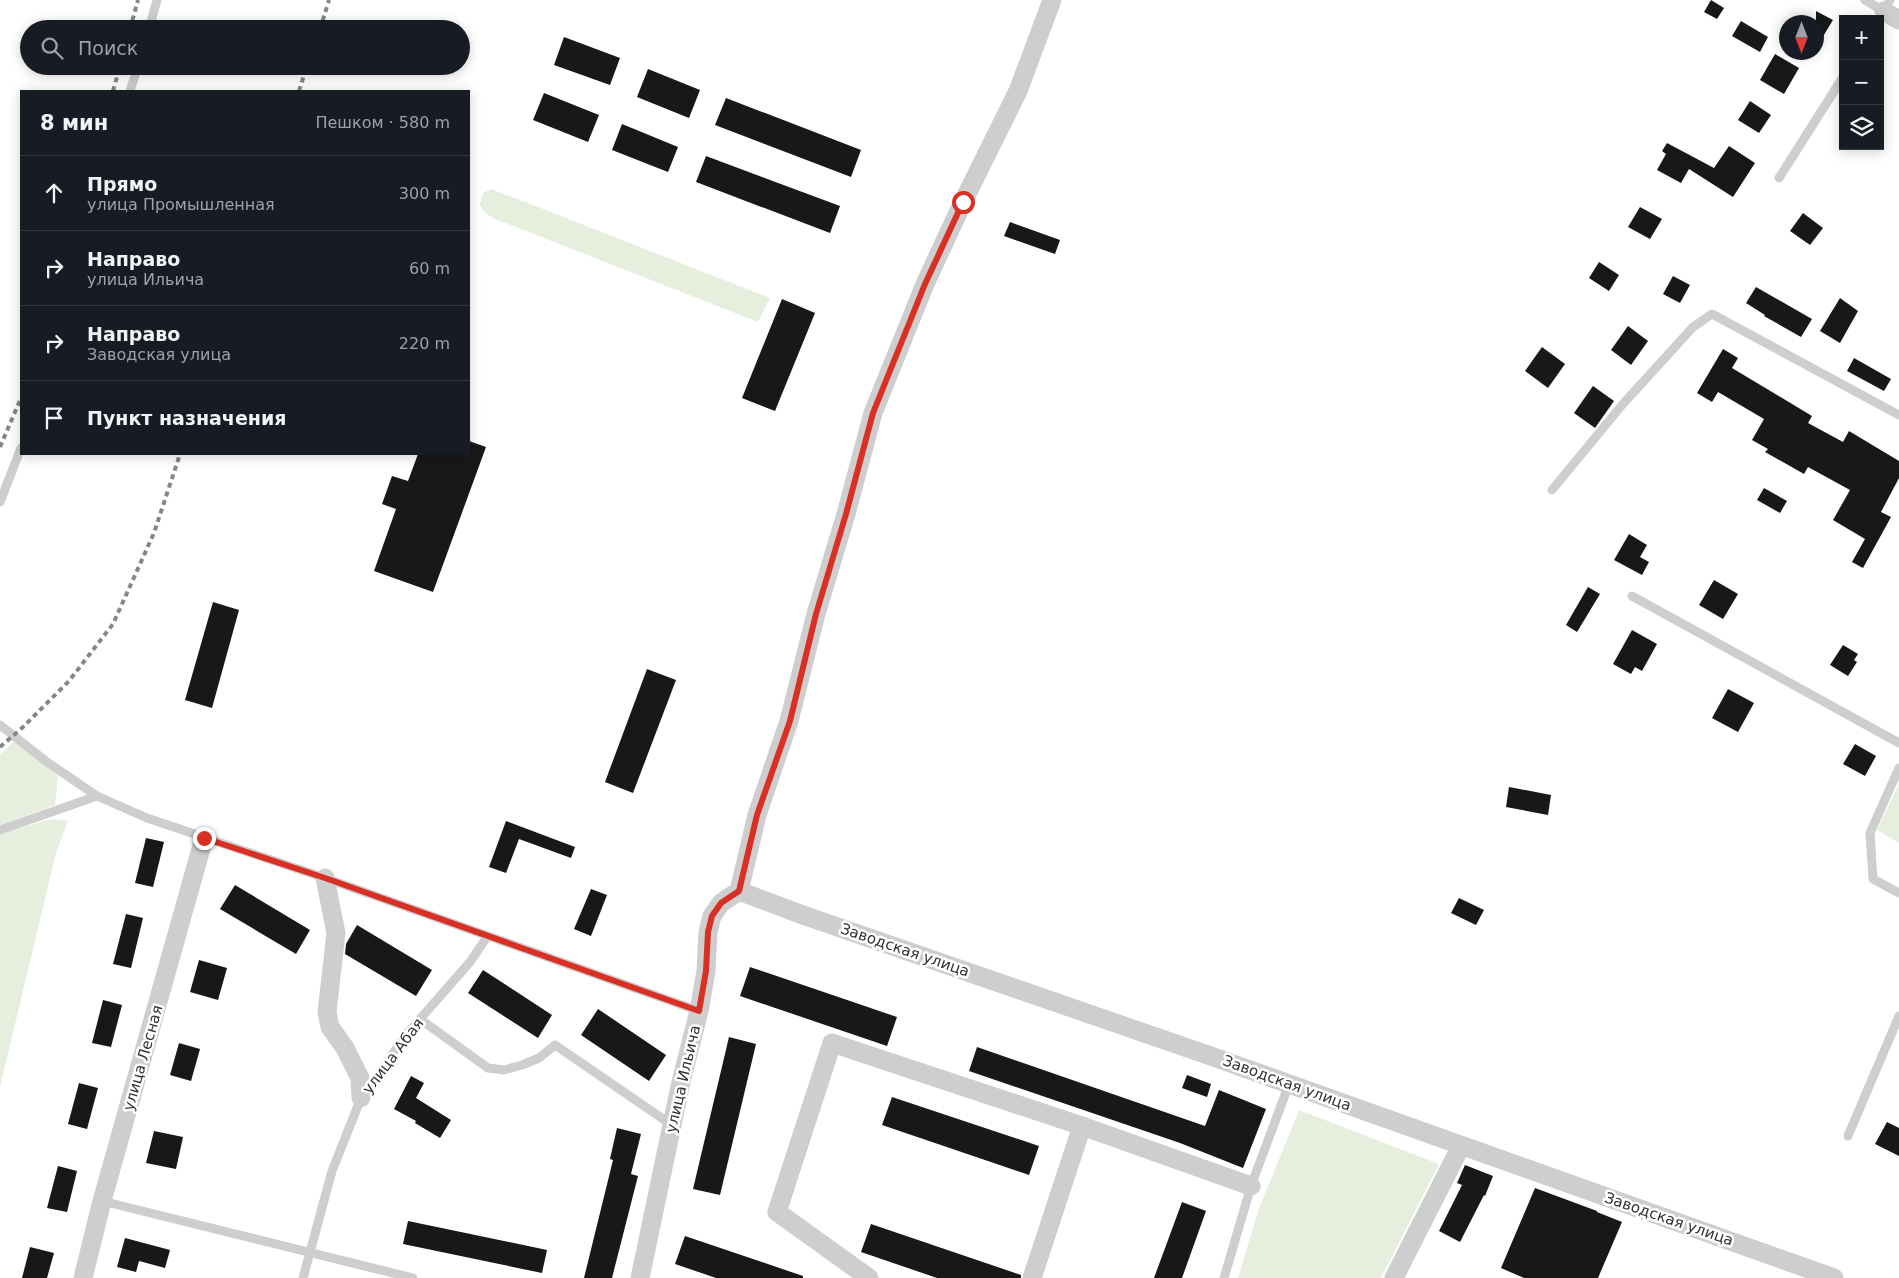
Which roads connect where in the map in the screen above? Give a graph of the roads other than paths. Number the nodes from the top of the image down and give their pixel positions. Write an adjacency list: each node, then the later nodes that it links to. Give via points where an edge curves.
1 (157, 0): 5 (lane)
2 (1052, 0): 22 (street, via 1018,91 925,284 873,413 816,614 790,721 757,815)
3 (1865, 0): 4 (lane)
4 (1888, 12)
5 (152, 20)
6 (135, 75): 8 (lane)
7 (1839, 83): 9 (lane)
8 (130, 90)
9 (1779, 178)
10 (1899, 415): 12 (lane, via 1712,314 1693,326)
11 (20, 451): 13 (lane)
12 (1552, 490)
13 (0, 502)
14 (1632, 596): 16 (lane)
15 (0, 725): 18 (lane)
16 (1899, 744)
17 (1899, 768): 23 (lane, via 1870,833 1873,879)
18 (97, 796): 19 (lane); 20 (lane)
19 (0, 830)
20 (204, 838): 21 (lane); 35 (street, улица Лесная)
21 (325, 878): 24 (lane); 29 (street, via 336,933 327,1012 330,1027 360,1078)
22 (739, 891): 25 (street, улица Ильича, via 721,903 712,916); 28 (street, Заводская улица)
23 (1899, 893)
24 (487, 937): 25 (lane); 27 (lane, улица Абая, via 470,962)
25 (699, 1011): 30 (street, улица Ильича)
26 (1899, 1016): 32 (lane)
27 (420, 1019): 29 (lane, улица Абая); 30 (lane, via 488,1068 504,1070 522,1065 539,1058 555,1045)
28 (1289, 1084): 33 (street, Заводская улица); 34 (lane)
29 (361, 1098): 36 (lane, улица Абая, via 332,1171)
30 (672, 1125): 42 (street, улица Ильича)
31 (1082, 1126): 34 (street); 38 (street, via 832,1043 777,1212); 43 (street)
32 (1848, 1136)
33 (1461, 1146): 37 (street, Заводская улица); 45 (street)
34 (1251, 1186): 44 (lane)
35 (102, 1201): 36 (lane); 39 (street, улица Лесная)
36 (310, 1252): 40 (lane, улица Абая); 41 (lane)
37 (1809, 1274): 46 (street, Заводская улица)
38 (865, 1277)
39 (83, 1278)
40 (303, 1278)
41 (412, 1278)
42 (640, 1278)
43 (1032, 1278)
44 (1224, 1278)
45 (1394, 1278)
46 (1834, 1278)

